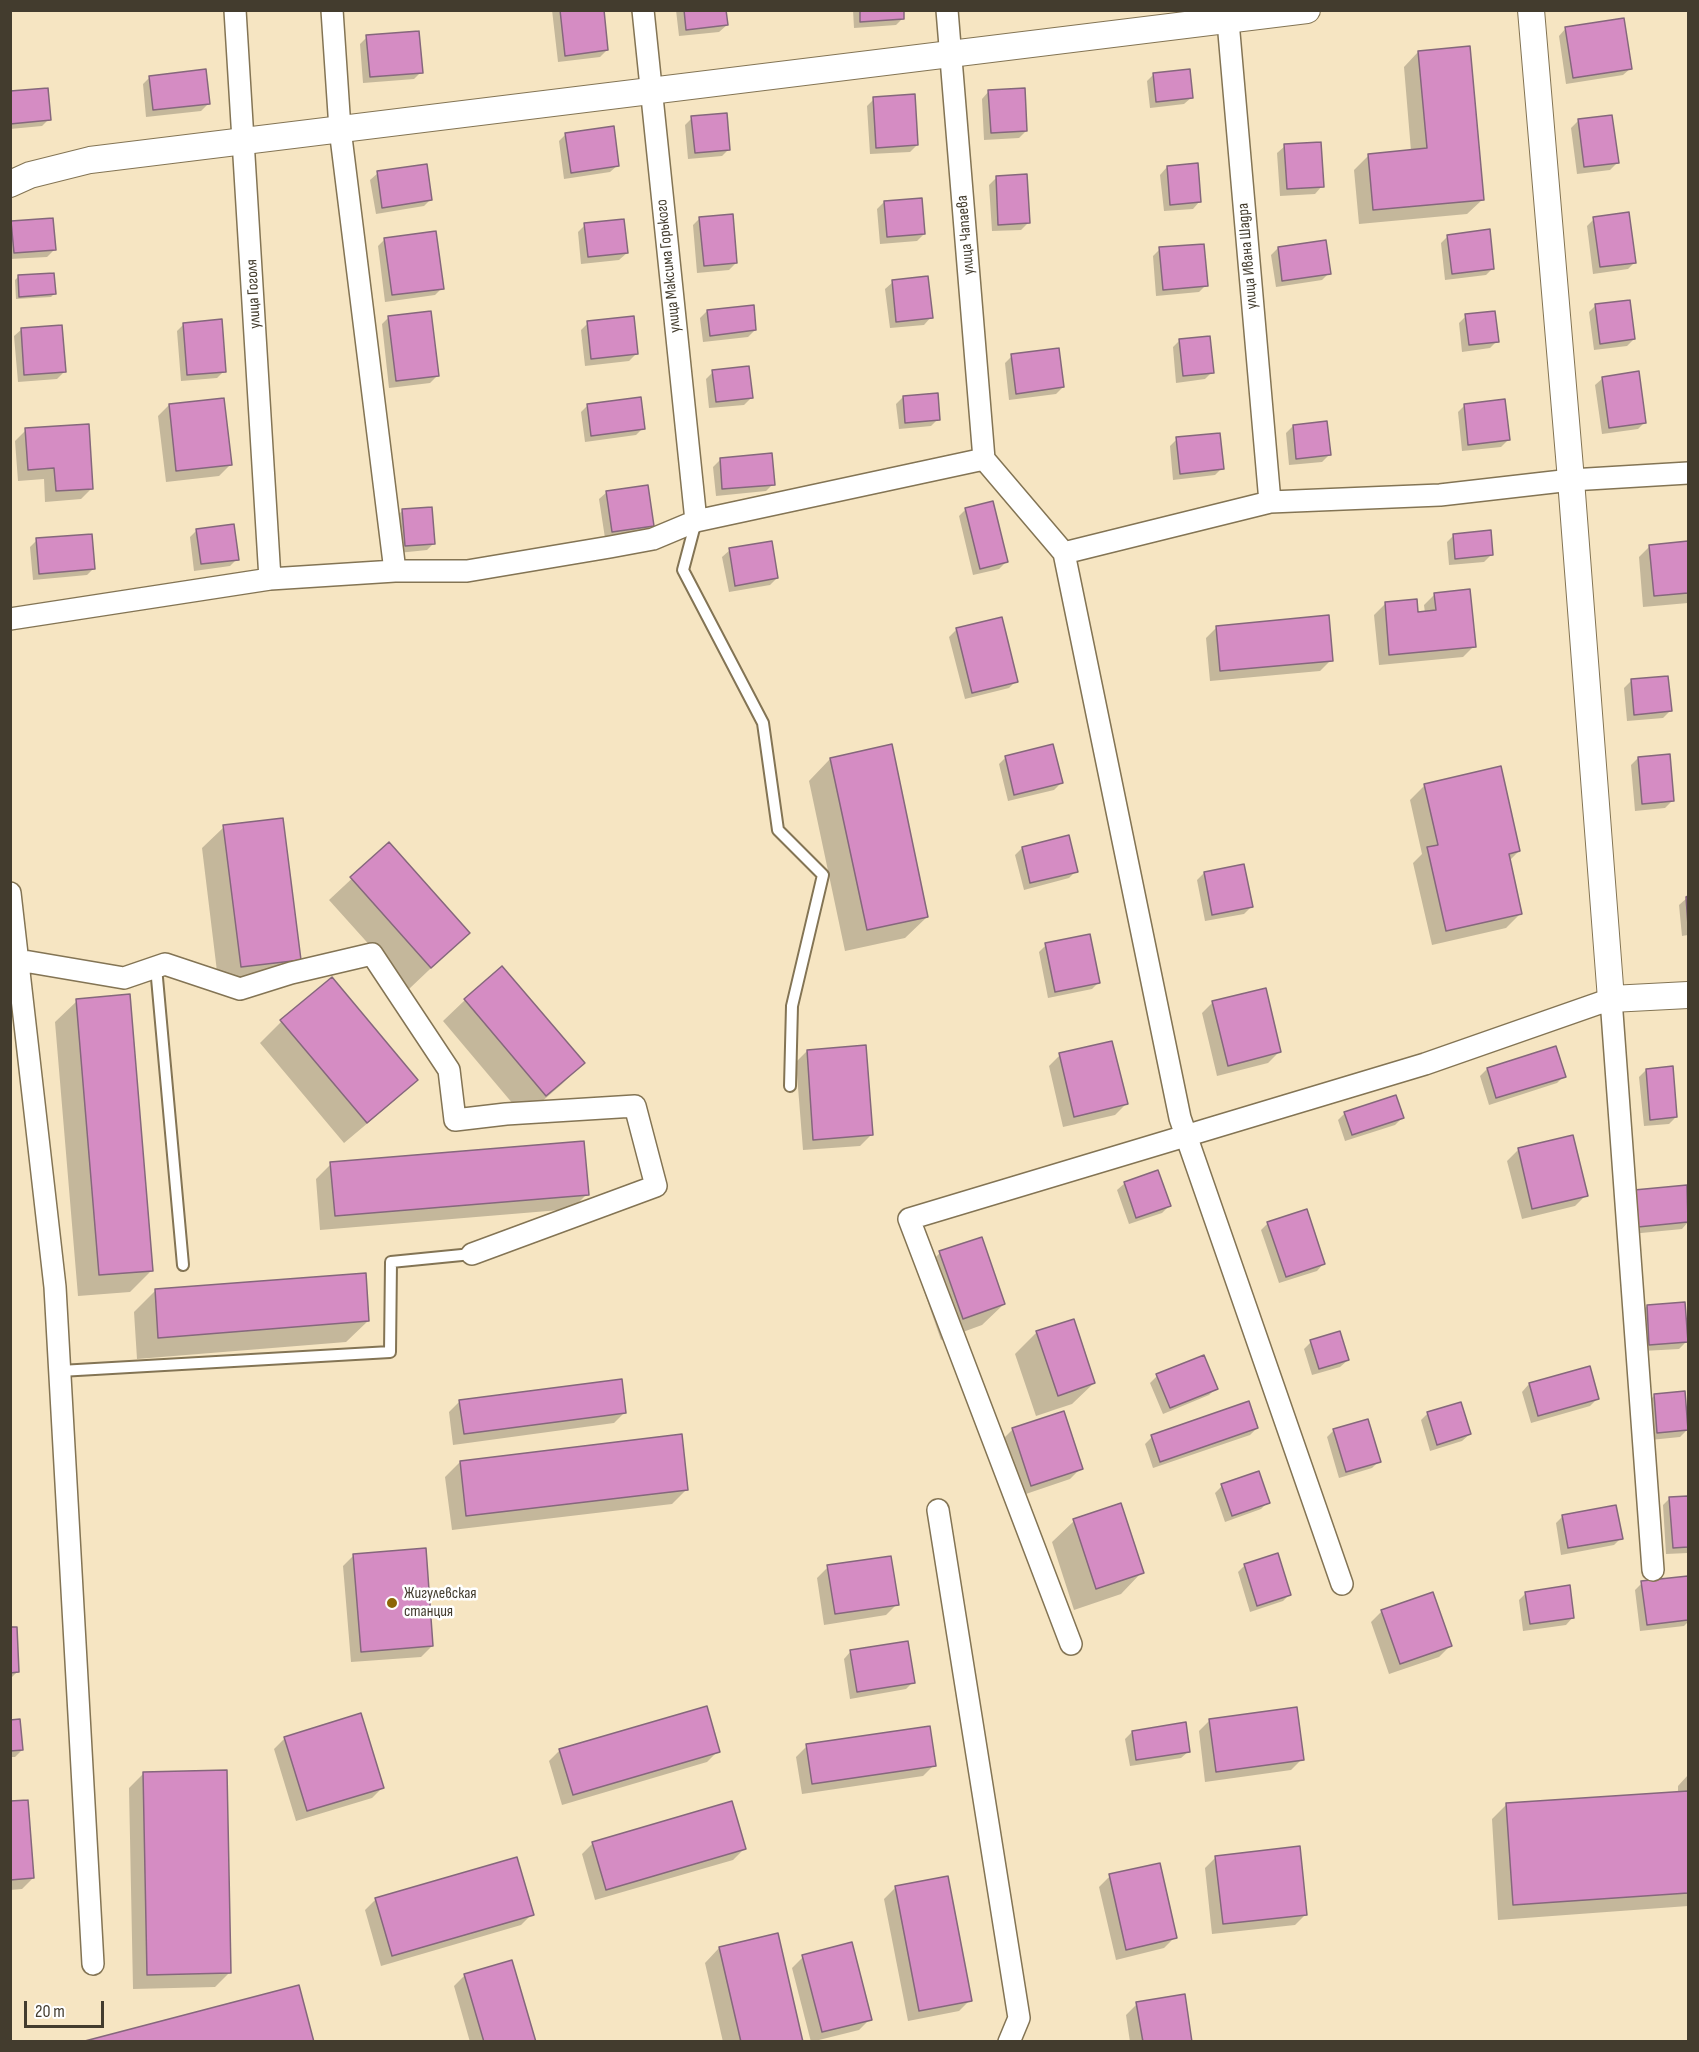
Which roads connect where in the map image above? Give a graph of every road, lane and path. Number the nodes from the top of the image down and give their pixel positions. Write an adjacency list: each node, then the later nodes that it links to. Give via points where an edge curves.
1 (235, 10): 11 (street, улица Гоголя)
2 (332, 10): 10 (street)
3 (643, 10): 9 (street, улица Максима Горького)
4 (947, 10): 8 (street, улица Чапаева)
5 (1307, 10): 7 (street)
6 (1531, 10): 15 (street)
7 (1227, 15): 8 (street); 16 (street, улица Ивана Шадра)
8 (950, 54): 9 (street); 13 (street, улица Чапаева)
9 (650, 91): 10 (street); 17 (street, улица Максима Горького)
10 (340, 129): 11 (street); 19 (street)
11 (245, 141): 12 (street, via 90,160); 20 (street, улица Гоголя)
12 (10, 184)
13 (984, 459): 17 (street); 18 (street)
14 (1689, 473): 15 (street)
15 (1571, 480): 16 (street, via 1440,495); 26 (street)
16 (1270, 502): 18 (street)
17 (696, 521): 19 (street, via 652,539 466,571); 27 (lane, via 683,570 764,723 778,830 823,875 792,1006)
18 (1064, 553): 28 (street)
19 (395, 571): 20 (street)
20 (270, 579): 21 (street)
21 (10, 619)
22 (10, 893): 23 (street)
23 (18, 960): 24 (street, via 124,978); 31 (street, via 55,1287)
24 (156, 967): 29 (street, via 165,964 240,989 372,954 449,1070 455,1120 635,1106 656,1186); 30 (lane)
25 (1689, 995): 26 (street)
26 (1611, 999): 28 (street, via 1425,1064); 33 (street)
27 (790, 1086)
28 (1186, 1136): 34 (street); 35 (street, via 909,1219)
29 (472, 1254): 31 (lane, via 391,1262 390,1352)
30 (183, 1265)
31 (60, 1371): 36 (street)
32 (938, 1510): 37 (street, via 1019,2018)
33 (1653, 1570)
34 (1342, 1584)
35 (1071, 1644)
36 (93, 1964)
37 (1010, 2042)

